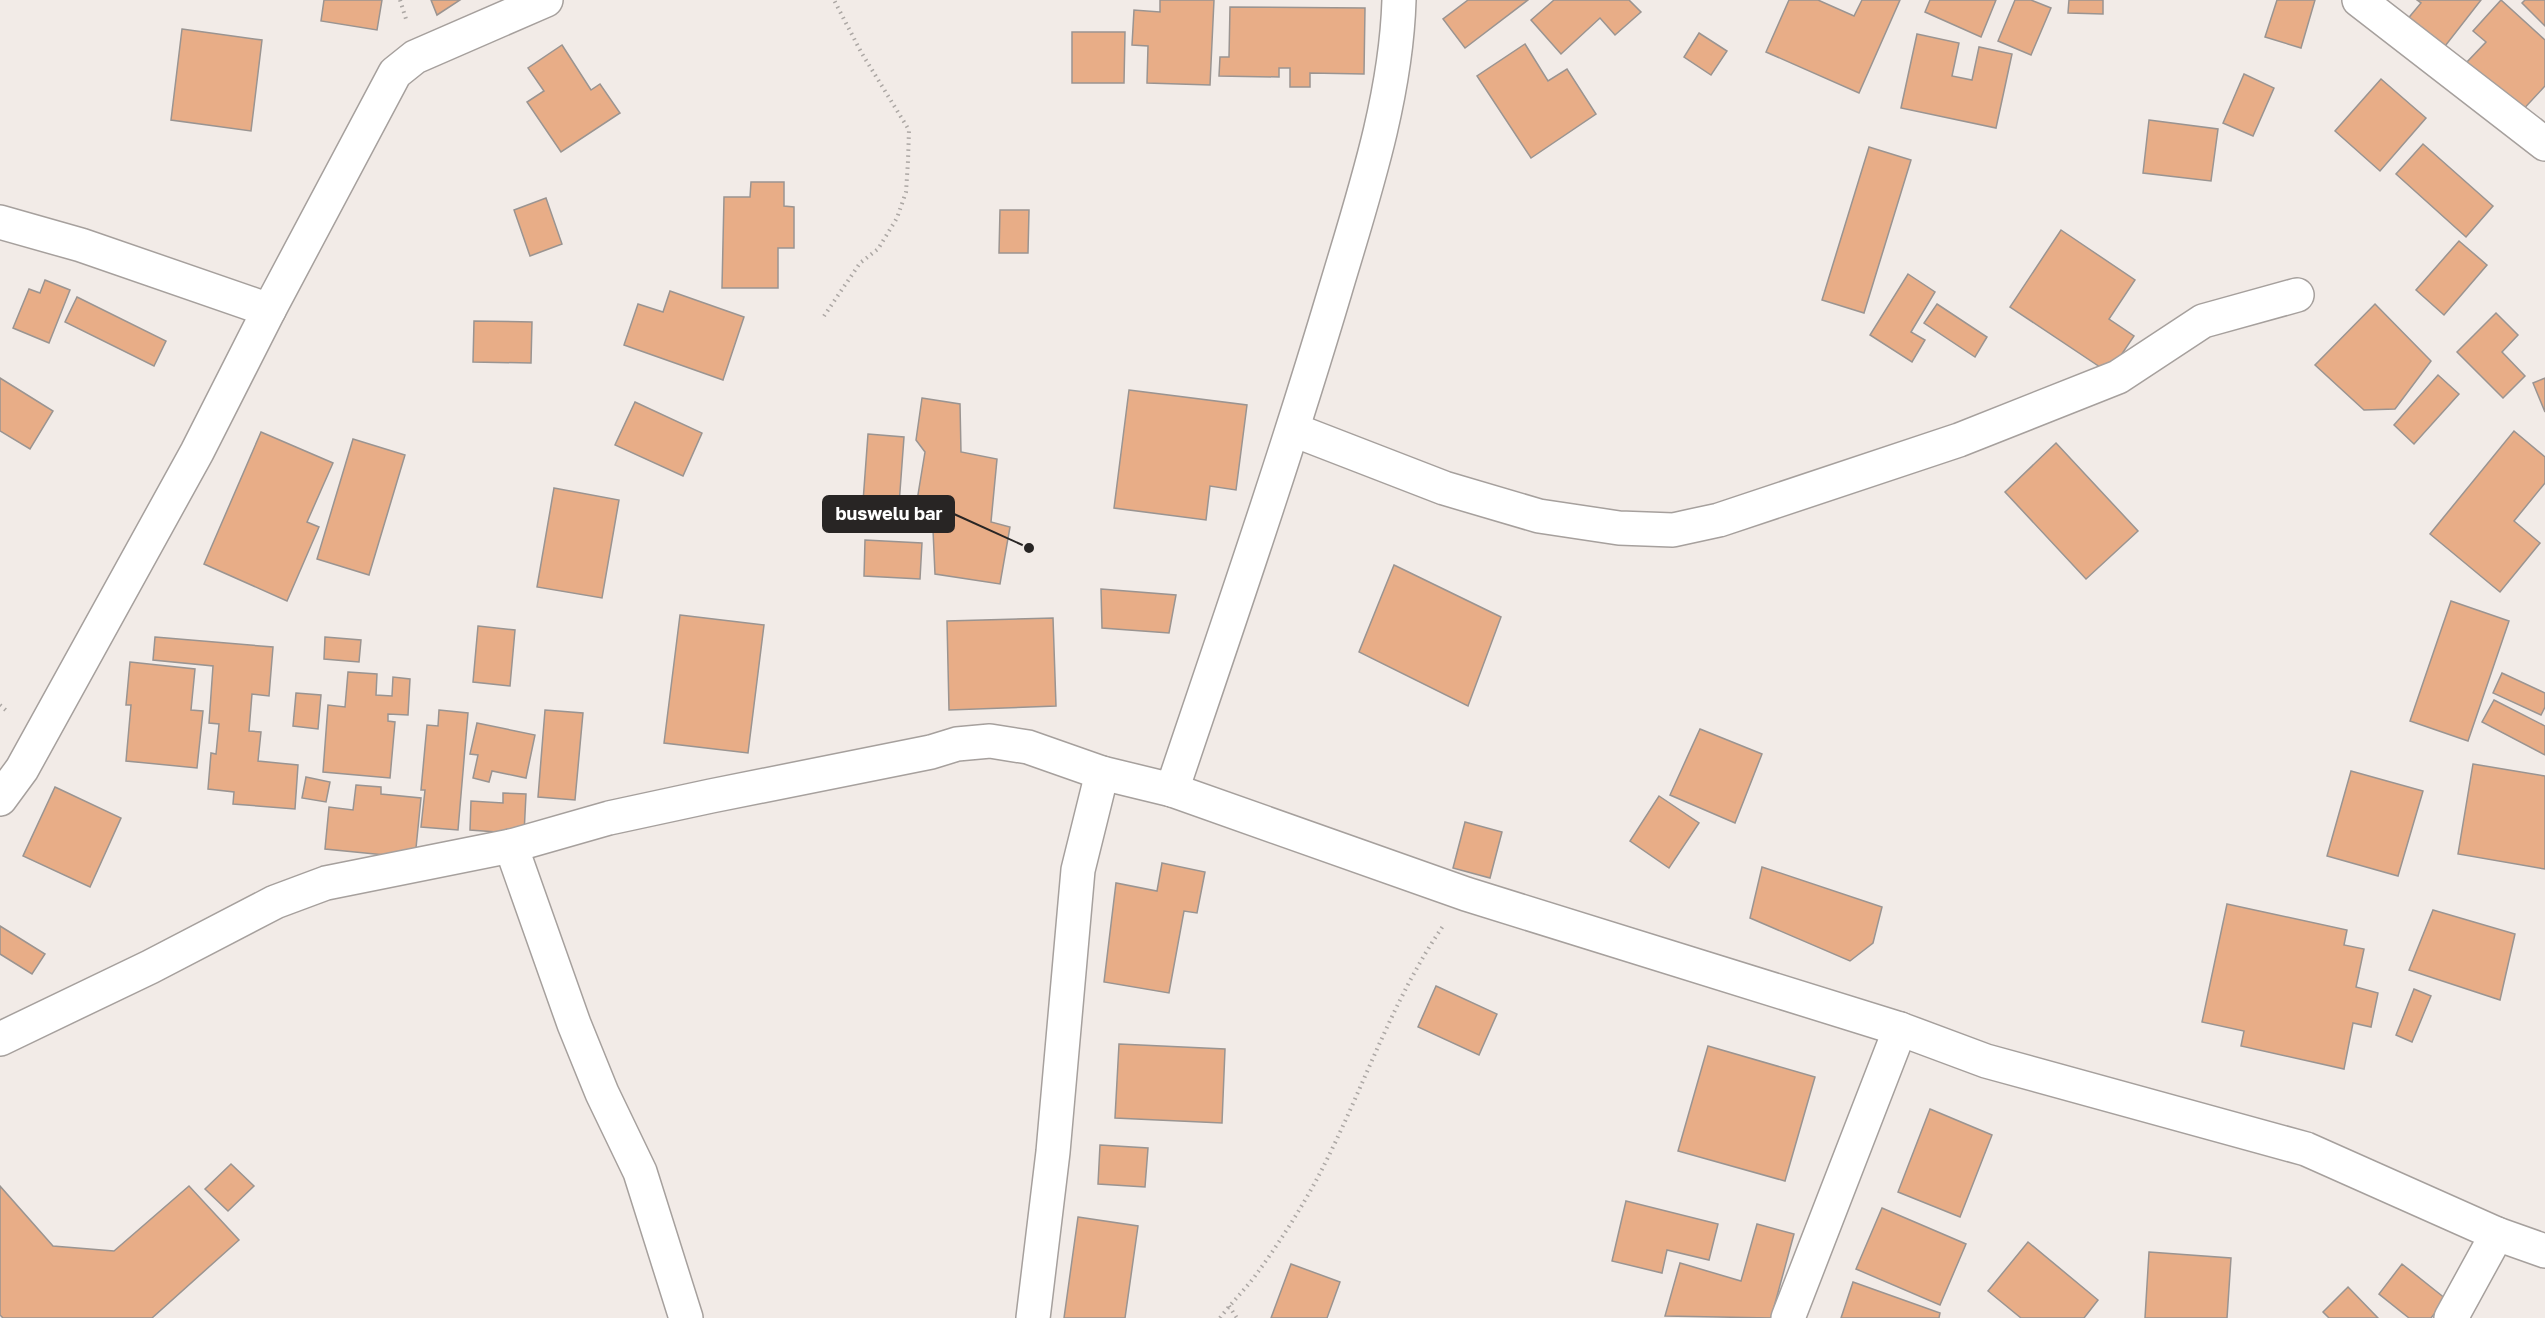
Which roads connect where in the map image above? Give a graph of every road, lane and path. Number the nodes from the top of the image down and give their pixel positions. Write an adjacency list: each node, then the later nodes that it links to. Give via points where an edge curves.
1 (546, 0): 8 (street, via 415,57 395,73)
2 (834, 0): 9 (path, via 909,130 906,192 897,218 878,249 860,264)
3 (1399, 0): 10 (street, via 1388,100)
4 (2359, 0): 5 (street)
5 (2545, 144)
6 (0, 222): 8 (street, via 81,245)
7 (2297, 296): 10 (street, via 2203,321 2118,377 1959,440 1719,520 1672,530 1619,528 1539,516 1444,488)
8 (269, 310): 13 (street, via 197,452 22,769)
9 (824, 316)
10 (1294, 430): 12 (street)
11 (1102, 773): 12 (street); 14 (street, via 1028,747 990,741 957,744 609,818); 22 (street, via 1078,870 1053,1152)
12 (1173, 790): 15 (street)
13 (0, 799)
14 (511, 846): 17 (street, via 326,883 275,902); 21 (street, via 574,1024 640,1172)
15 (1466, 894): 16 (street); 20 (path, via 1423,955 1399,999 1318,1177 1255,1276)
16 (1900, 1029): 18 (street, via 1986,1061 2306,1149); 25 (street)
17 (0, 1039)
18 (2497, 1234): 19 (street); 26 (street)
19 (2545, 1251)
20 (1229, 1306): 23 (path); 24 (path)
21 (686, 1318)
22 (1033, 1318)
23 (1220, 1318)
24 (1237, 1318)
25 (1788, 1318)
26 (2451, 1318)

